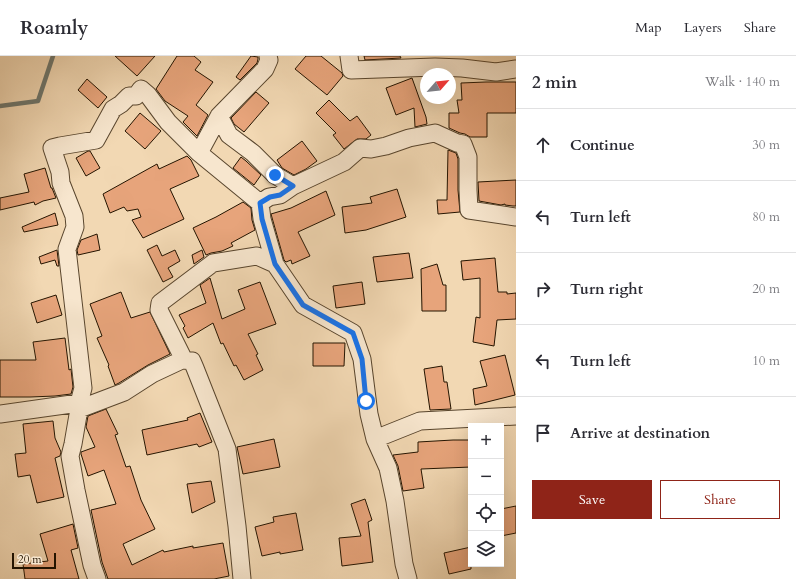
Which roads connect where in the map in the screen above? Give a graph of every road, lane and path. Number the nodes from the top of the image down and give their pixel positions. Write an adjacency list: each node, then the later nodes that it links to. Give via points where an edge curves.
1 (268, 56): 4 (street, via 265,69)
2 (349, 56): 3 (street, via 351,70 435,67 496,72)
3 (516, 69)
4 (219, 116): 5 (street); 6 (street, via 229,135 253,153 275,175)
5 (199, 153): 7 (street); 11 (street, via 140,89 136,96 129,96 113,109 96,140 52,148 61,183 74,216 75,227 67,249 83,388)
6 (293, 186): 7 (street, via 280,195); 8 (street, via 344,162 360,148 371,149 435,133 463,144 468,157 469,210)
7 (260, 203): 9 (street)
8 (516, 217)
9 (275, 264): 10 (street, via 257,256 213,263 160,303 159,310); 14 (street, via 303,305 353,333 362,359 368,414)
10 (184, 359): 11 (street, via 152,374 124,392); 16 (street, via 192,361 226,449)
11 (79, 406): 12 (street); 15 (street, via 70,456)
12 (0, 414)
13 (516, 416): 14 (street, via 420,421)
14 (375, 439): 17 (street, via 388,468)
15 (97, 579)
16 (242, 579)
17 (408, 579)

